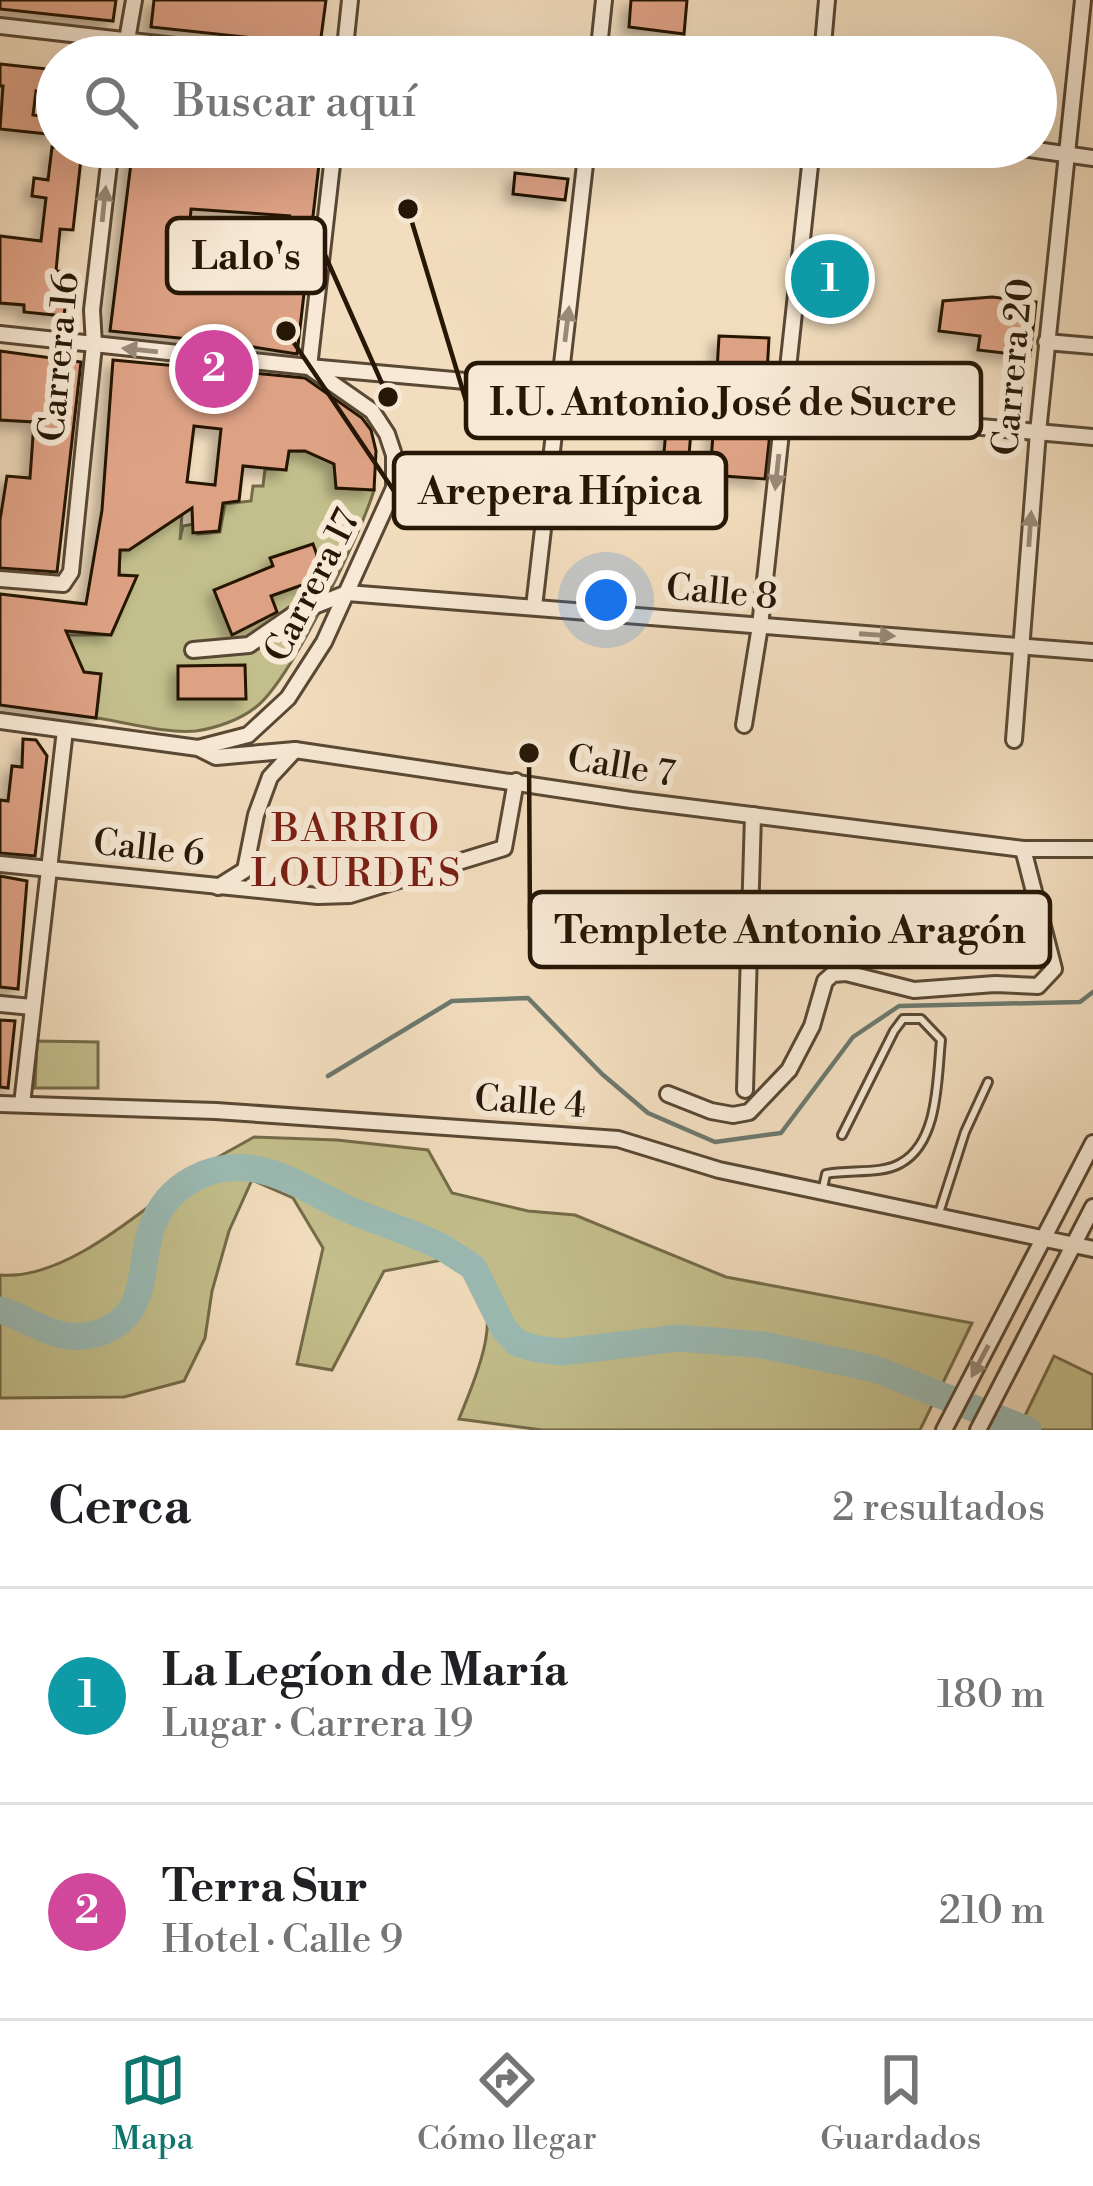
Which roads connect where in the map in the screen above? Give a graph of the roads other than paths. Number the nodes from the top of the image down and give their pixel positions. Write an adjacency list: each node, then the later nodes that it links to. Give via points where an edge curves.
1 (134, 0): 8 (street)
2 (350, 0): 9 (street)
3 (604, 0): 10 (street)
4 (827, 0): 11 (street)
5 (1083, 0): 13 (street, Carrera 20)
6 (0, 26): 7 (street)
7 (52, 36)
8 (128, 36)
9 (346, 36)
10 (600, 36)
11 (823, 36)
12 (1057, 153): 13 (street)
13 (1065, 154): 14 (street); 20 (street, Carrera 20)
14 (1093, 158)
15 (108, 168): 21 (street, Carrera 16, one-way to 15)
16 (332, 168): 23 (street)
17 (585, 168): 24 (street, one-way to 17)
18 (810, 168): 25 (street)
19 (0, 334): 21 (street)
20 (1046, 342): 22 (street); 26 (street, Carrera 20)
21 (94, 345): 23 (street, one-way to 21); 28 (street, Carrera 16, via 71,572 63,584)
22 (1093, 346)
23 (309, 367): 24 (street); 29 (street, Carrera 17, via 372,411 394,454 388,507)
24 (560, 390): 25 (street); 30 (street)
25 (784, 408): 26 (street); 31 (street, one-way to 31)
26 (1038, 432): 27 (street); 32 (street, Carrera 20, one-way to 26)
27 (1093, 437)
28 (0, 579)
29 (346, 593): 30 (street, Calle 8); 33 (street, via 294,614 249,645); 39 (street, Carrera 17, via 277,711 248,735)
30 (534, 607): 31 (street, Calle 8)
31 (760, 626): 32 (street, Calle 8, one-way to 32); 36 (street)
32 (1021, 646): 34 (street, Calle 8); 38 (street, Carrera 20)
33 (193, 650)
34 (1093, 652)
35 (0, 722): 37 (street, Calle 7)
36 (744, 725)
37 (65, 730): 39 (street, Calle 7); 46 (street)
38 (1014, 740)
39 (198, 748): 40 (street, Calle 7, via 216,757)
40 (295, 750): 41 (street, Calle 7); 47 (street, via 270,777 245,870)
41 (516, 781): 42 (street, Calle 7); 47 (street, Calle 6, via 504,848 350,895)
42 (753, 815): 43 (street, Calle 7); 51 (street)
43 (1023, 849): 44 (street, Calle 7); 52 (street, via 1054,969 1038,986 914,990 833,974 789,1070 748,1112 711,1111)
44 (1091, 850)
45 (0, 864): 46 (street, Calle 6)
46 (49, 869): 47 (street, Calle 6); 49 (street)
47 (218, 886)
48 (0, 1004): 49 (street)
49 (32, 1006): 54 (street)
50 (988, 1082): 59 (lane)
51 (746, 1090)
52 (668, 1094)
53 (0, 1104): 54 (street, Calle 4)
54 (22, 1104): 57 (street, Calle 4, via 618,1139)
55 (842, 1135): 57 (lane, via 894,1030 903,1019 921,1019 941,1040 924,1140 902,1163 826,1174)
56 (1093, 1143): 60 (street)
57 (821, 1193): 59 (street, Calle 4)
58 (1093, 1207): 61 (street)
59 (938, 1216): 60 (street, Calle 4)
60 (1044, 1239): 61 (street, Calle 4); 63 (street, one-way to 63)
61 (1073, 1245): 62 (street, Calle 4); 64 (street)
62 (1093, 1249)
63 (944, 1430)
64 (978, 1430)

